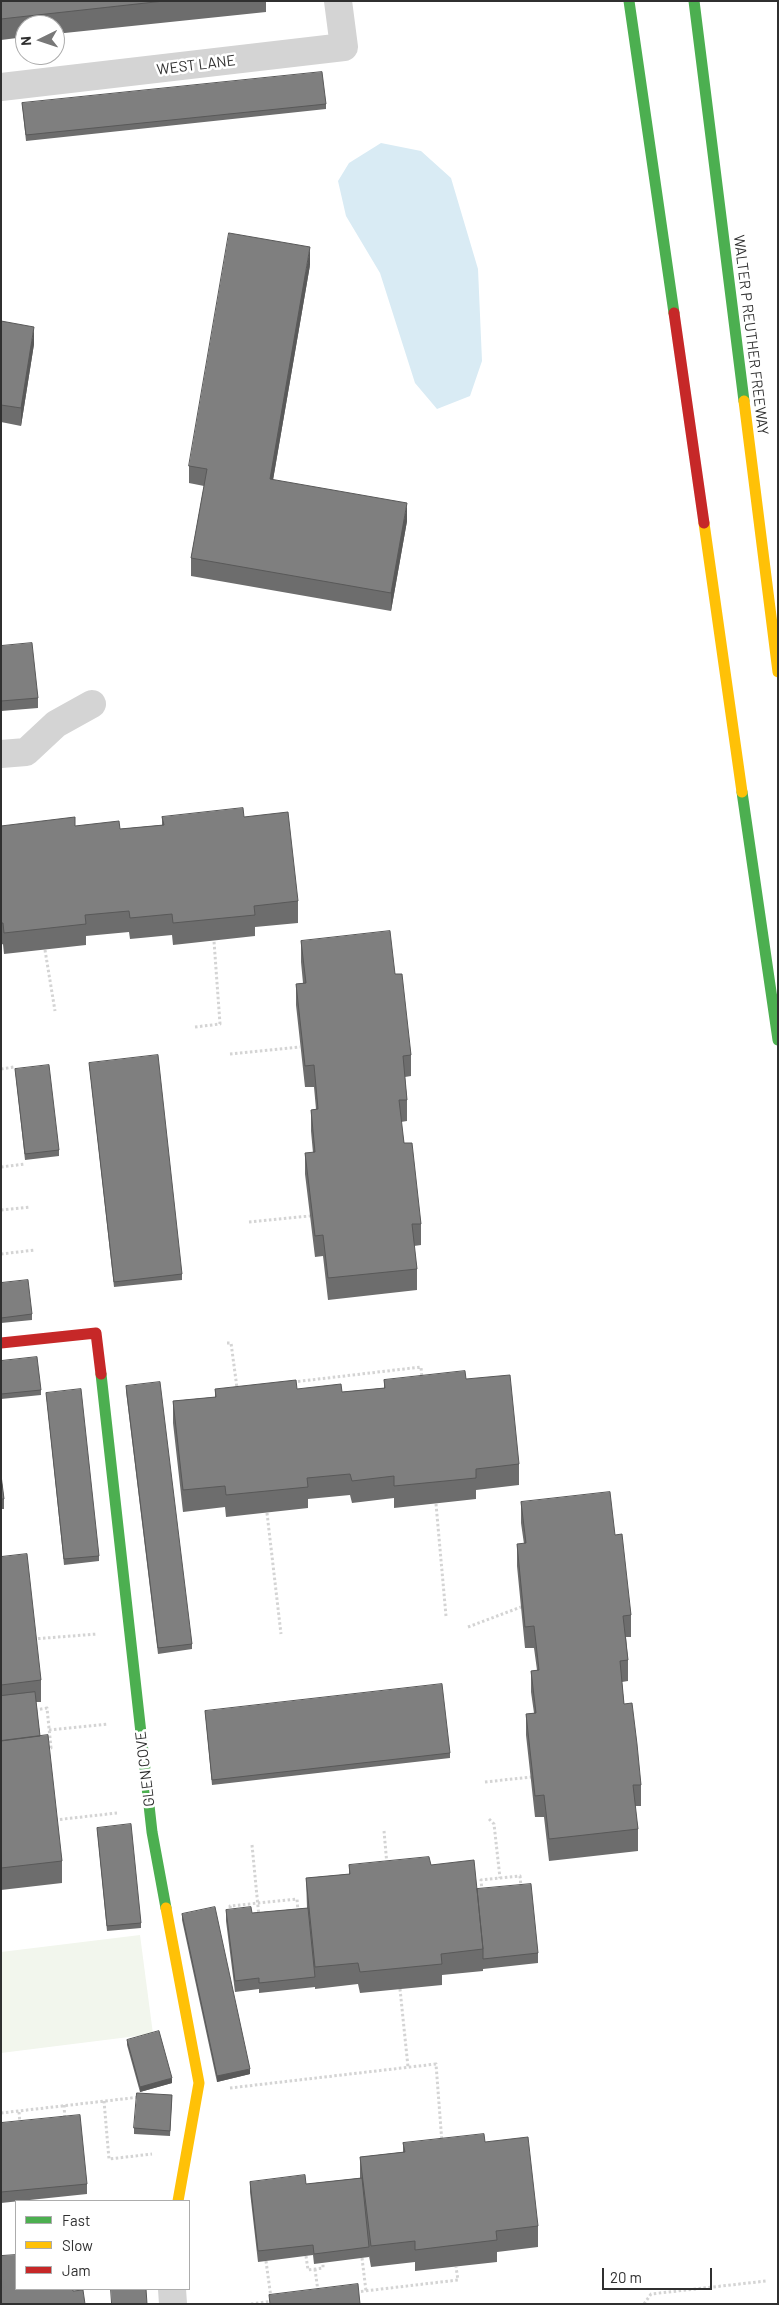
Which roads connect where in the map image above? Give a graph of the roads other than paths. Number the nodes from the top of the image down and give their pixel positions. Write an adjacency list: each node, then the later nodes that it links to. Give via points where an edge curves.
1 (338, 1): 4 (street, WEST LANE, via 344,47)
2 (629, 1): 8 (main road)
3 (694, 1): 5 (main road, WALTER P REUTHER FREEWAY)
4 (1, 87)
5 (778, 672)
6 (92, 704): 7 (street, via 56,724 26,752)
7 (1, 754)
8 (778, 1040)
9 (1, 1343): 10 (main road, GLEN COVE, via 96,1333 150,1810 199,2083)
10 (178, 2200)
11 (172, 2290): 12 (street)
12 (173, 2304)

